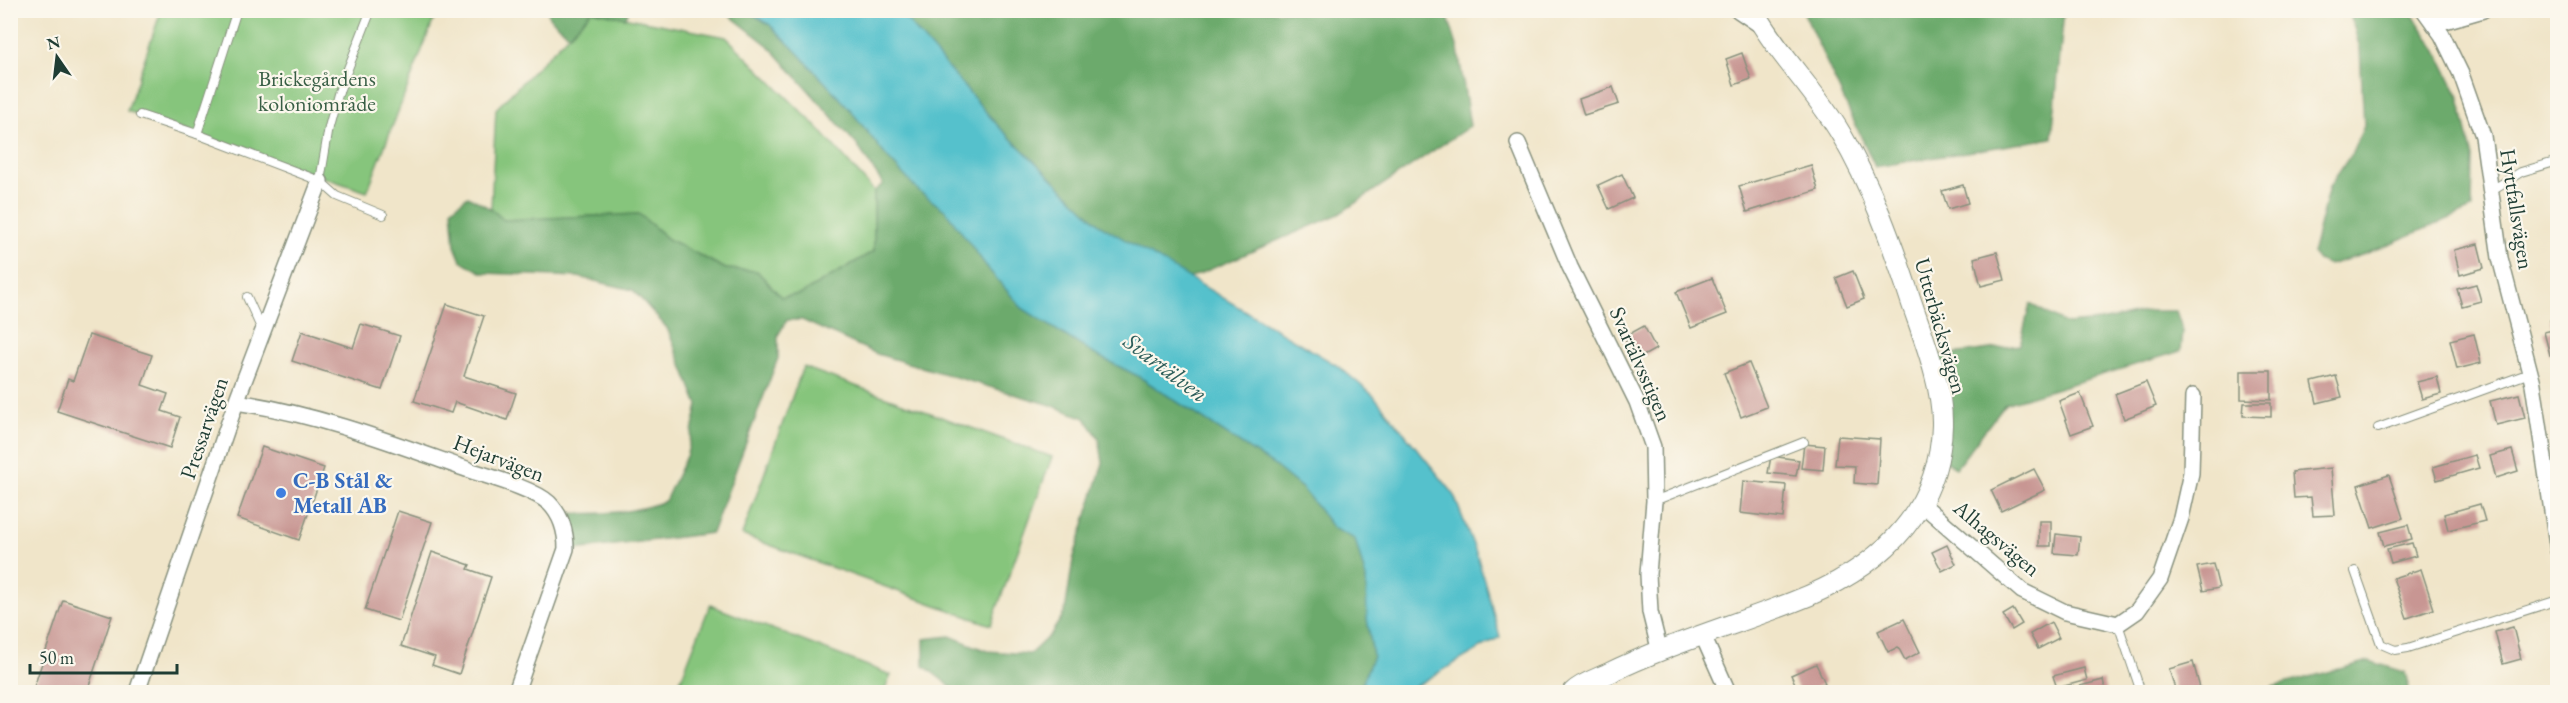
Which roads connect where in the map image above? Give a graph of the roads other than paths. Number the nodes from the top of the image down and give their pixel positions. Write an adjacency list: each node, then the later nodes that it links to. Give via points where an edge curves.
1 (237, 10): 10 (lane)
2 (371, 10): 13 (lane, via 338,94)
3 (1738, 10): 8 (street)
4 (1753, 10): 8 (street, Utterbäcksvägen)
5 (2424, 10): 7 (street, Hyttfallsvägen)
6 (2483, 10): 7 (street)
7 (2434, 24): 14 (street, Hyttfallsvägen, via 2461,74 2483,136)
8 (1766, 29): 24 (street, Utterbäcksvägen, via 1840,132 1870,188 1898,260 1934,370 1942,424 1937,463)
9 (140, 115): 10 (lane)
10 (197, 134): 13 (lane)
11 (1518, 143): 23 (street, Svartälvsstigen, via 1570,267 1641,414 1653,447)
12 (2558, 161): 14 (lane, via 2522,172)
13 (320, 181): 15 (lane, via 337,196); 17 (street, Pressarvägen)
14 (2492, 190): 18 (street, Hyttfallsvägen, via 2500,258)
15 (383, 215)
16 (247, 297): 17 (lane)
17 (263, 331): 20 (street, Pressarvägen)
18 (2530, 373): 21 (lane); 25 (street, Hyttfallsvägen)
19 (2193, 396): 28 (street, via 2190,473 2177,528 2160,579 2137,611)
20 (236, 402): 31 (street, Pressarvägen); 32 (street, Hejarvägen, via 337,424 516,486 548,502 566,533 566,549)
21 (2378, 428)
22 (1803, 442): 23 (lane)
23 (1654, 501): 30 (street, Svartälvsstigen, via 1649,593)
24 (1922, 504): 28 (street, Alhagsvägen, via 2022,591 2065,612); 29 (street, Utterbäcksvägen, via 1878,556 1850,576 1819,592)
25 (2558, 551)
26 (2355, 571): 27 (lane, via 2381,644 2395,650)
27 (2558, 600)
28 (2118, 624): 35 (lane)
29 (1703, 636): 30 (street, Utterbäcksvägen); 34 (street)
30 (1660, 652): 33 (street, Utterbäcksvägen, via 1627,664)
31 (137, 693)
32 (516, 693)
33 (1574, 693)
34 (1728, 693)
35 (2140, 693)

